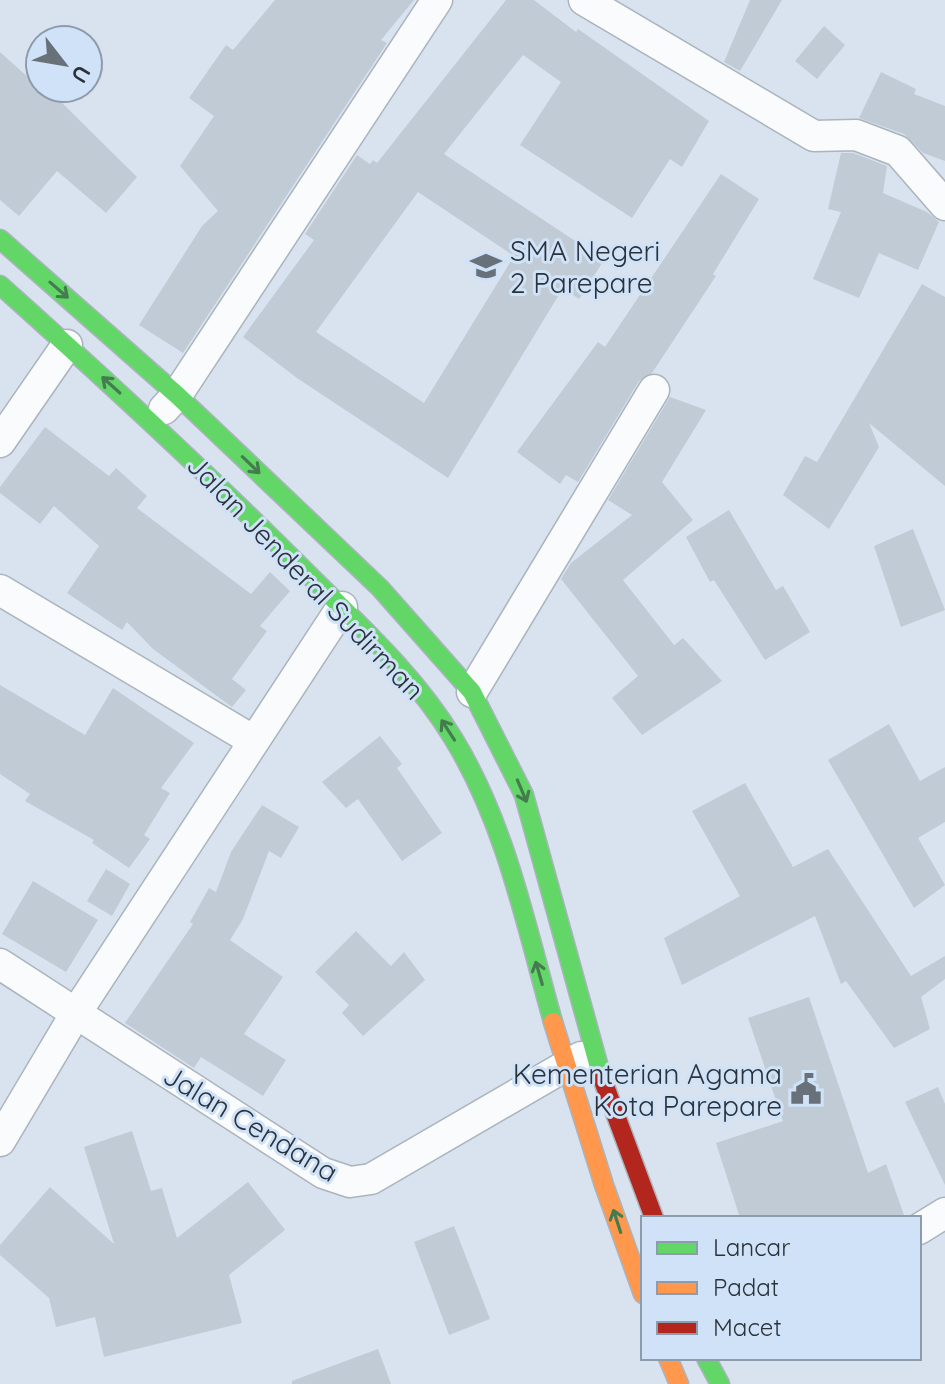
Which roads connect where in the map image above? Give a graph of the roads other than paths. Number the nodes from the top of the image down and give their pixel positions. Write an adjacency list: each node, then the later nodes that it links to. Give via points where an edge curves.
1 (437, 0): 8 (street)
2 (584, 0): 3 (street, via 814,136 856,135 898,151)
3 (945, 205)
4 (0, 239): 8 (main road, Jalan Jenderal Sudirman, one-way to 8)
5 (0, 285): 6 (main road, Jalan Jenderal Sudirman)
6 (67, 345): 9 (main road, Jalan Jenderal Sudirman, one-way to 6); 10 (street)
7 (654, 390): 13 (street)
8 (177, 395): 9 (street); 13 (main road, Jalan Jenderal Sudirman, one-way to 13, via 380,588)
9 (152, 422): 12 (main road, Jalan Jenderal Sudirman)
10 (0, 442)
11 (0, 590): 14 (street)
12 (342, 607): 14 (street); 18 (main road, Jalan Jenderal Sudirman, one-way to 12, via 505,852 478,786 427,699)
13 (472, 692): 17 (main road, Jalan Jenderal Sudirman, one-way to 17, via 524,795)
14 (254, 741): 16 (street)
15 (0, 964): 16 (street, Jalan Cendana)
16 (76, 1013): 18 (street, Jalan Cendana, via 323,1173 350,1182 371,1179); 19 (street)
17 (593, 1050): 18 (street, Jalan Cendana); 21 (main road, Jalan Jenderal Sudirman)
18 (566, 1066): 23 (main road, Jalan Jenderal Sudirman, one-way to 18)
19 (0, 1141)
20 (945, 1213): 22 (street)
21 (653, 1216)
22 (921, 1228)
23 (641, 1288)
24 (669, 1360): 25 (main road)
25 (679, 1384)

